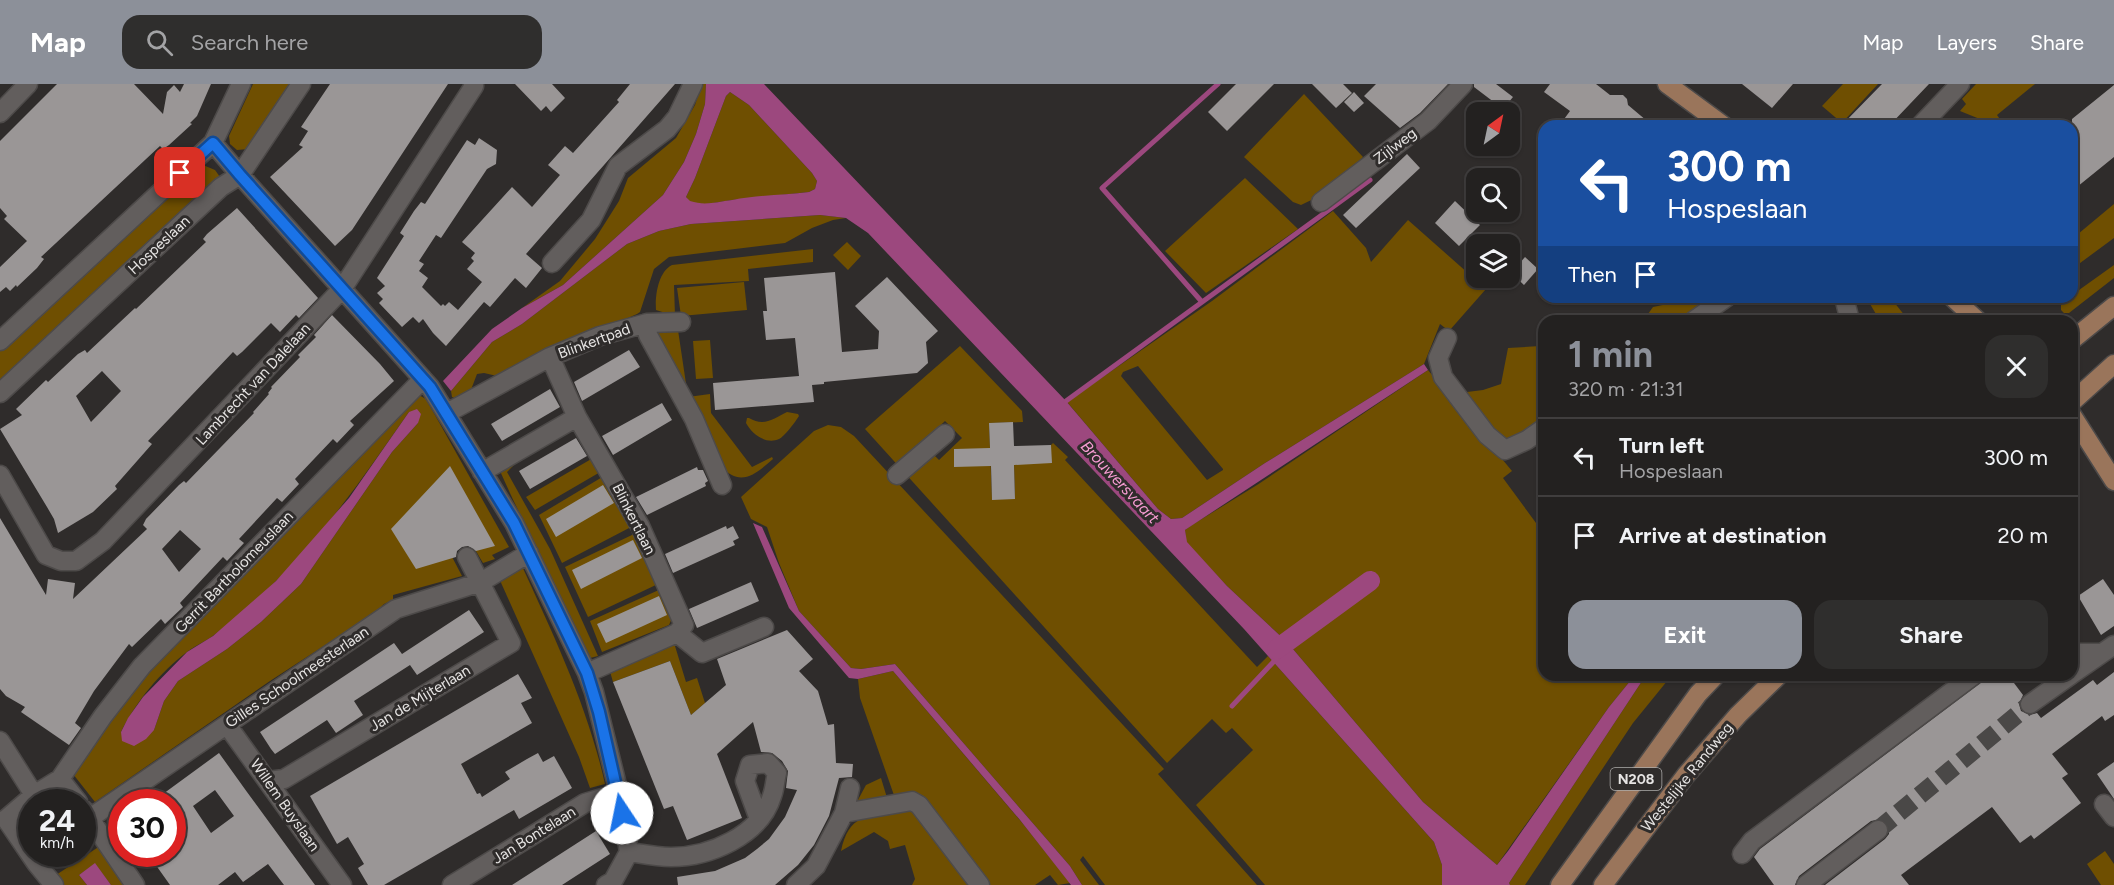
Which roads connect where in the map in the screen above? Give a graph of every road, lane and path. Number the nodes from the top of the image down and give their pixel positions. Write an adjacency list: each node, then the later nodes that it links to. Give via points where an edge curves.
1 (28, 84): 9 (street)
2 (242, 84): 12 (street)
3 (301, 84): 13 (street, Hospeslaan)
4 (473, 84): 16 (street, Lambrecht van Dalelaan)
5 (693, 84): 15 (street, via 667,129 618,166 591,220)
6 (1463, 84): 14 (street, Zijlweg, via 1428,121)
7 (1666, 84): 10 (main road)
8 (1960, 84): 11 (street)
9 (0, 113)
10 (1716, 120)
11 (1926, 120)
12 (213, 143): 13 (street); 26 (street)
13 (240, 175): 16 (street); 30 (street, Hospeslaan, via 221,187)
14 (1321, 202)
15 (552, 263)
16 (342, 289): 29 (street); 38 (street, Lambrecht van Dalelaan, via 123,522 76,561 46,555)
17 (1718, 303): 20 (street)
18 (1958, 303): 21 (main road)
19 (2114, 306): 24 (main road)
20 (1701, 315)
21 (1972, 315)
22 (681, 322): 23 (street)
23 (647, 323): 27 (street, Blinkertpad, via 600,336); 41 (street, Blinkertpad, via 648,335 694,419)
24 (2078, 335)
25 (1447, 338): 35 (street, via 1438,358 1443,377 1487,435 1505,450)
26 (0, 341)
27 (550, 357): 32 (street, Blinkertpad); 33 (street)
28 (2114, 364): 31 (main road)
29 (423, 379): 32 (street); 58 (street, Gerrit Bartholomeuslaan, via 142,666)
30 (0, 393)
31 (2078, 397)
32 (447, 413): 37 (street)
33 (577, 417): 37 (street); 46 (street, Blinkertlaan, via 640,526 684,625)
34 (2078, 424): 40 (main road)
35 (1538, 432)
36 (945, 434): 39 (street)
37 (482, 472): 42 (street)
38 (0, 475)
39 (897, 475)
40 (2114, 481)
41 (722, 485)
42 (529, 553): 44 (street, Gilles Schoolmeesterlaan); 50 (street)
43 (467, 557): 44 (street)
44 (481, 582): 56 (street, Gilles Schoolmeesterlaan, via 396,609); 59 (street, Jan de Mijterlaan, via 511,643 284,779)
45 (764, 627): 46 (street, via 702,653)
46 (677, 633): 50 (street)
47 (2108, 649): 48 (street); 49 (street)
48 (2078, 652)
49 (2078, 670)
50 (587, 673): 64 (street)
51 (1710, 681): 83 (main road, N208)
52 (1773, 681): 84 (main road, Westelijke Randweg / N208, via 1686,775)
53 (1966, 681): 74 (street, via 1752,841)
54 (2063, 681): 55 (street)
55 (2030, 704)
56 (227, 725): 59 (street, Willem Buyslaan); 66 (street, Gilles Schoolmeesterlaan)
57 (0, 741): 61 (street)
58 (60, 779): 62 (street); 63 (street)
59 (268, 781): 79 (street, Willem Buyslaan)
60 (850, 788): 67 (street)
61 (30, 789)
62 (44, 789)
63 (68, 789)
64 (619, 793): 73 (street); 80 (street, Jan Bontelaan, via 585,802)
65 (18, 807): 68 (street)
66 (96, 812)
67 (844, 813): 81 (street, via 816,866); 82 (street, via 912,801)
68 (3, 819): 71 (street)
69 (759, 819): 73 (street, via 723,846 695,855 670,857)
70 (1878, 830): 85 (street)
71 (18, 834)
72 (96, 834): 78 (street)
73 (629, 852): 76 (street)
74 (1742, 854)
75 (47, 867): 77 (street)
76 (611, 884)
77 (54, 885)
78 (135, 885)
79 (342, 885)
80 (452, 885)
81 (796, 885)
82 (980, 885)
83 (1560, 885)
84 (1603, 885)
85 (1806, 885)

